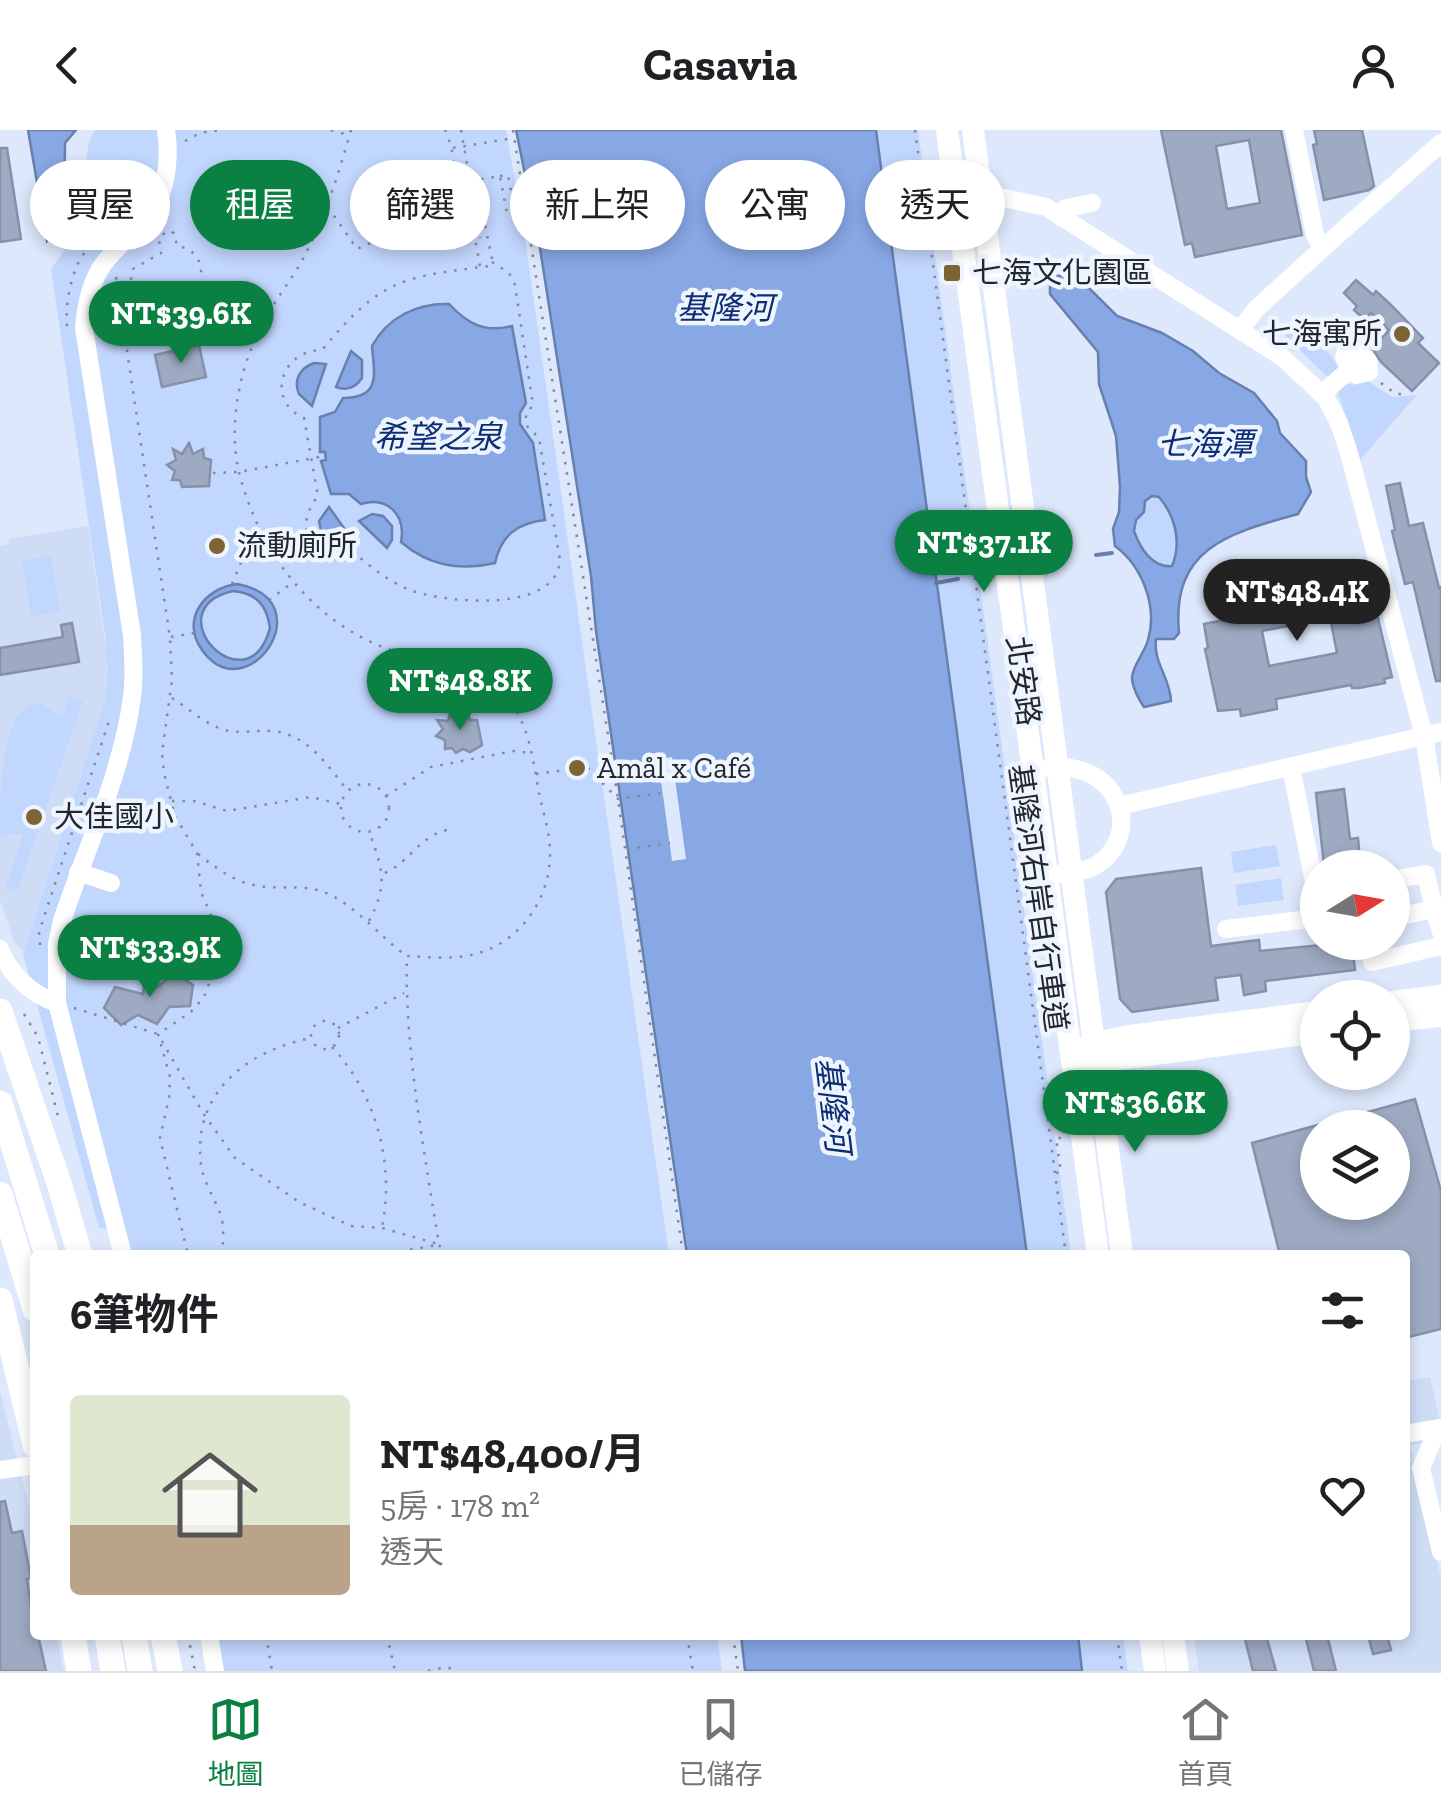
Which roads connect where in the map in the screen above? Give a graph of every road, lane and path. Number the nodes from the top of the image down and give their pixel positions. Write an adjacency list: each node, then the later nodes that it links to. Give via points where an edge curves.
1 (166, 130): 79 (street, via 169,170 158,197 145,221 102,266 86,304 84,328 134,673 121,746)
2 (221, 130): 13 (path)
3 (331, 130): 11 (path)
4 (444, 130): 16 (path)
5 (461, 130): 15 (path)
6 (512, 130): 12 (path)
7 (915, 130): 114 (path, 基隆河右岸自行車道)
8 (948, 130): 19 (main road, 北安路)
9 (973, 130): 20 (main road, 北安路)
10 (1294, 130): 30 (street)
11 (350, 133): 23 (path)
12 (514, 138): 15 (path); 18 (path)
13 (184, 142)
14 (1441, 143): 30 (street)
15 (464, 146): 16 (path); 21 (path, via 470,181)
16 (451, 149): 17 (path)
17 (451, 160)
18 (518, 160)
19 (951, 160)
20 (977, 160)
21 (500, 176): 22 (path, via 508,174); 27 (path)
22 (510, 185)
23 (330, 200)
24 (1005, 200): 28 (street, via 1046,207)
25 (1092, 203): 28 (street, via 1066,208)
26 (330, 210): 29 (path)
27 (510, 213)
28 (1061, 217): 43 (street)
29 (350, 238)
30 (1323, 248): 43 (street)
31 (87, 250): 44 (path, via 68,302)
32 (307, 250): 50 (path, via 249,355 236,423)
33 (477, 250): 39 (path)
34 (490, 250): 38 (path)
35 (533, 250): 68 (path)
36 (964, 250): 63 (main road, 北安路)
37 (988, 250): 63 (main road, 北安路)
38 (492, 262): 39 (path); 49 (path, via 515,284 532,405 526,426 539,438 560,560 554,578 523,596 466,601 413,591 358,556 343,562 326,558 312,547 305,526 318,496)
39 (480, 268): 49 (path, via 440,272 378,292 322,350 295,357 282,389 287,407 304,418)
40 (117, 273): 57 (path)
41 (201, 274): 42 (path, via 195,255 166,231 158,242 161,253 133,270 127,298 132,304)
42 (166, 290)
43 (1240, 330): 46 (street)
44 (69, 340)
45 (1360, 371): 46 (street); 47 (path, via 1390,392)
46 (1322, 394): 60 (street, via 1349,453)
47 (1406, 394)
48 (325, 456): 49 (path)
49 (310, 458): 50 (path)
50 (239, 472): 51 (path); 52 (path)
51 (213, 473)
52 (257, 524): 53 (path); 54 (path)
53 (294, 582): 55 (path); 61 (path, via 344,628 490,682 519,716)
54 (232, 584)
55 (269, 600)
56 (194, 633): 57 (path)
57 (170, 638): 58 (path)
58 (171, 697): 65 (path, via 220,730 295,737); 69 (path, via 162,754)
59 (115, 700): 93 (path, via 39,932)
60 (1432, 734): 62 (street); 75 (street)
61 (531, 753): 64 (path); 67 (path, via 431,767)
62 (1291, 767): 71 (street); 77 (street)
63 (1047, 769): 71 (street, via 1083,768 1099,776); 81 (main road, 北安路)
64 (536, 774): 68 (path, via 587,766); 94 (path, via 549,876 523,926 476,954)
65 (348, 791): 67 (path, via 368,784); 70 (path)
66 (663, 793): 68 (path)
67 (386, 796): 72 (path, via 387,818)
68 (618, 799): 76 (path)
69 (170, 802): 70 (path, via 227,811 311,797); 78 (path)
70 (341, 804): 72 (path, via 348,826)
71 (1119, 806): 81 (street, via 1108,854 1094,866)
72 (369, 832): 80 (path)
73 (453, 833): 80 (path, via 432,835)
74 (670, 843): 76 (path)
75 (1441, 843)
76 (624, 849): 125 (path)
77 (1308, 850)
78 (197, 853): 87 (path, via 234,880 323,892); 104 (path, via 201,892 220,944 218,964 204,997)
79 (78, 872): 83 (street); 98 (street, via 58,944)
80 (382, 874): 87 (path)
81 (1060, 874): 108 (main road, 北安路); 109 (main road, 北安路)
82 (1410, 877): 84 (street, via 1426,874)
83 (111, 884)
84 (1434, 909): 85 (street); 89 (street)
85 (1410, 914)
86 (1300, 920): 88 (street)
87 (368, 922): 94 (path)
88 (1226, 929)
89 (1441, 932)
90 (1441, 946): 92 (street)
91 (0, 949): 98 (street, via 22,983)
92 (1410, 953)
93 (41, 956)
94 (407, 956): 95 (path)
95 (406, 992): 103 (path); 117 (path)
96 (1441, 996): 97 (main road)
97 (1410, 1000)
98 (58, 1003): 104 (path); 120 (street)
99 (11, 1011): 112 (path, via 38,1037); 119 (highway)
100 (1300, 1015): 108 (main road)
101 (1441, 1016): 102 (main road)
102 (1410, 1019)
103 (338, 1028): 106 (path, via 320,1022); 107 (path)
104 (158, 1034): 111 (path); 121 (path, via 170,1077 160,1138)
105 (1300, 1034): 108 (main road)
106 (311, 1038): 107 (path, via 320,1048); 111 (path, via 240,1068)
107 (332, 1047): 116 (path, via 360,1084 376,1123 386,1180)
108 (1095, 1052): 109 (main road); 128 (main road, 北安路)
109 (1071, 1055): 127 (main road, 北安路)
110 (0, 1103): 118 (highway)
111 (204, 1113): 116 (path, via 235,1158 299,1202 351,1226); 122 (path, via 202,1168 221,1218)
112 (62, 1128)
113 (1058, 1138): 114 (path, via 1061,1172)
114 (1055, 1173): 126 (path, 基隆河右岸自行車道)
115 (0, 1194): 129 (highway)
116 (382, 1228): 117 (path)
117 (439, 1244): 123 (path); 124 (path)
118 (46, 1250)
119 (79, 1250)
120 (122, 1250)
121 (187, 1250)
122 (224, 1250)
123 (406, 1250)
124 (443, 1250)
125 (682, 1250)
126 (1065, 1250)
127 (1097, 1250)
128 (1121, 1250)
129 (30, 1293)
130 (0, 1300): 131 (highway)
131 (30, 1424)
132 (1439, 1428): 133 (street); 136 (street, via 1421,1468)
133 (1410, 1433)
134 (30, 1466): 135 (street)
135 (0, 1470)
136 (1441, 1552)
137 (74, 1640): 150 (highway)
138 (108, 1640): 151 (highway)
139 (135, 1640): 152 (highway)
140 (164, 1640): 153 (highway)
141 (189, 1640): 154 (path)
142 (210, 1640): 155 (street)
143 (267, 1640): 156 (path)
144 (388, 1640): 157 (path)
145 (688, 1640): 160 (path)
146 (735, 1640): 161 (path)
147 (1118, 1640): 162 (path)
148 (1151, 1640): 163 (main road)
149 (1174, 1640): 164 (main road)
150 (79, 1671)
151 (113, 1671)
152 (140, 1671)
153 (170, 1671)
154 (195, 1671)
155 (215, 1671)
156 (272, 1671)
157 (396, 1671)
158 (428, 1671): 159 (path)
159 (458, 1671)
160 (692, 1671)
161 (738, 1671)
162 (1122, 1671)
163 (1155, 1671)
164 (1178, 1671)

